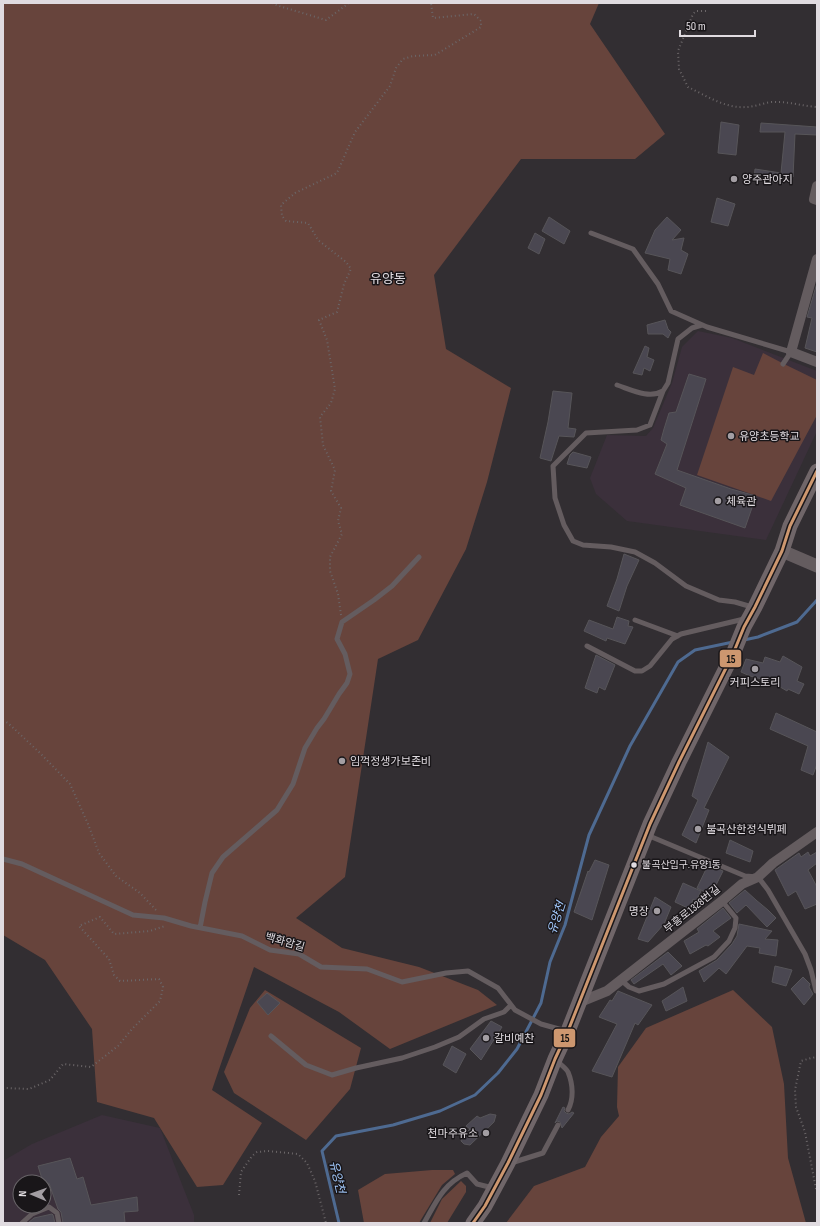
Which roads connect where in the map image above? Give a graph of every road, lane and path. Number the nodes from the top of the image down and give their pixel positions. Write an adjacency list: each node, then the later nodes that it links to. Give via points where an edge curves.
1 (272, 3): 2 (path, via 326,20)
2 (349, 3)
3 (431, 3): 22 (path, via 433,18 474,14 481,21 480,27 435,55 403,59 396,68 390,86 355,132 336,173 295,193 281,205 282,216 286,221 308,222 318,240 351,269 344,284 337,312 319,320 327,340 335,389 331,403 320,417 323,445 335,470 331,491 340,508 338,521 342,534 330,557 330,570 338,594)
4 (706, 11): 5 (path, via 696,11 693,14 678,51 679,69 688,87 722,103 740,108 775,102)
5 (817, 107)
6 (817, 186): 7 (street, via 814,199)
7 (817, 200)
8 (591, 233): 10 (lane, via 633,249 658,284 671,311)
9 (817, 259): 11 (street)
10 (702, 325): 11 (lane); 15 (lane, via 692,328 678,339 668,383)
11 (792, 352): 12 (street); 13 (lane)
12 (817, 362)
13 (784, 364)
14 (618, 385): 15 (lane, via 636,392 655,395)
15 (663, 391): 20 (lane, via 650,426 637,430 586,433 553,466 555,498 564,525 573,541 584,545 611,546 635,552 686,586 719,600)
16 (817, 471): 17 (main road, via 790,526)
17 (782, 551): 19 (street); 20 (main road)
18 (419, 556): 22 (lane, via 392,586)
19 (813, 565)
20 (749, 617): 23 (lane); 27 (main road)
21 (635, 620): 23 (lane)
22 (342, 622): 32 (lane, via 337,639 346,654 350,674 347,683 305,748 293,784 277,810 222,857 212,873)
23 (678, 636): 24 (lane, via 672,639 650,666 642,671 635,671)
24 (587, 646)
25 (3, 720): 31 (path, via 70,784 99,853 116,876 140,893)
26 (817, 832): 29 (street, 부흥로1328번길, via 773,863)
27 (645, 834): 29 (lane, via 745,876); 35 (main road)
28 (3, 859): 31 (lane, 백화암길, via 22,864 133,915)
29 (758, 877): 30 (street, 부흥로1328번길, via 742,884); 34 (lane, via 805,954)
30 (722, 901): 33 (street, 부흥로1328번길); 33 (lane, via 736,918 735,928 729,941 714,957 664,984 639,991)
31 (164, 918): 32 (lane, 백화암길); 41 (path, via 167,925 150,931 114,934 100,917 79,926 108,959 114,975 120,981 159,979 163,986 160,1001 118,1046 91,1067 63,1064 50,1080 29,1089)
32 (200, 928): 36 (lane, 백화암길, via 242,936 270,950 299,954 321,967 367,969 402,982 468,971 498,988)
33 (621, 980): 35 (street, 부흥로1328번길, via 607,991)
34 (816, 991)
35 (580, 1002): 37 (main road)
36 (513, 1008): 37 (lane, via 541,1024); 38 (lane, via 484,1019 460,1037 435,1047 332,1075 306,1065)
37 (568, 1031): 40 (main road)
38 (271, 1036)
39 (817, 1057): 46 (path, via 801,1061 795,1090 796,1107 805,1132)
40 (555, 1059): 42 (lane, via 567,1071 572,1088 572,1103); 44 (main road, via 541,1095)
41 (3, 1089)
42 (568, 1110)
43 (558, 1125): 44 (lane, via 543,1153)
44 (508, 1163): 45 (main road)
45 (495, 1188): 51 (lane, via 477,1184 467,1173 440,1194); 52 (main road)
46 (816, 1189)
47 (240, 1195): 50 (path, via 242,1172 257,1152 298,1154 307,1163 315,1181)
48 (22, 1223): 49 (lane, via 32,1214 49,1207 57,1213)
49 (59, 1223)
50 (326, 1223)
51 (424, 1223)
52 (473, 1223)

